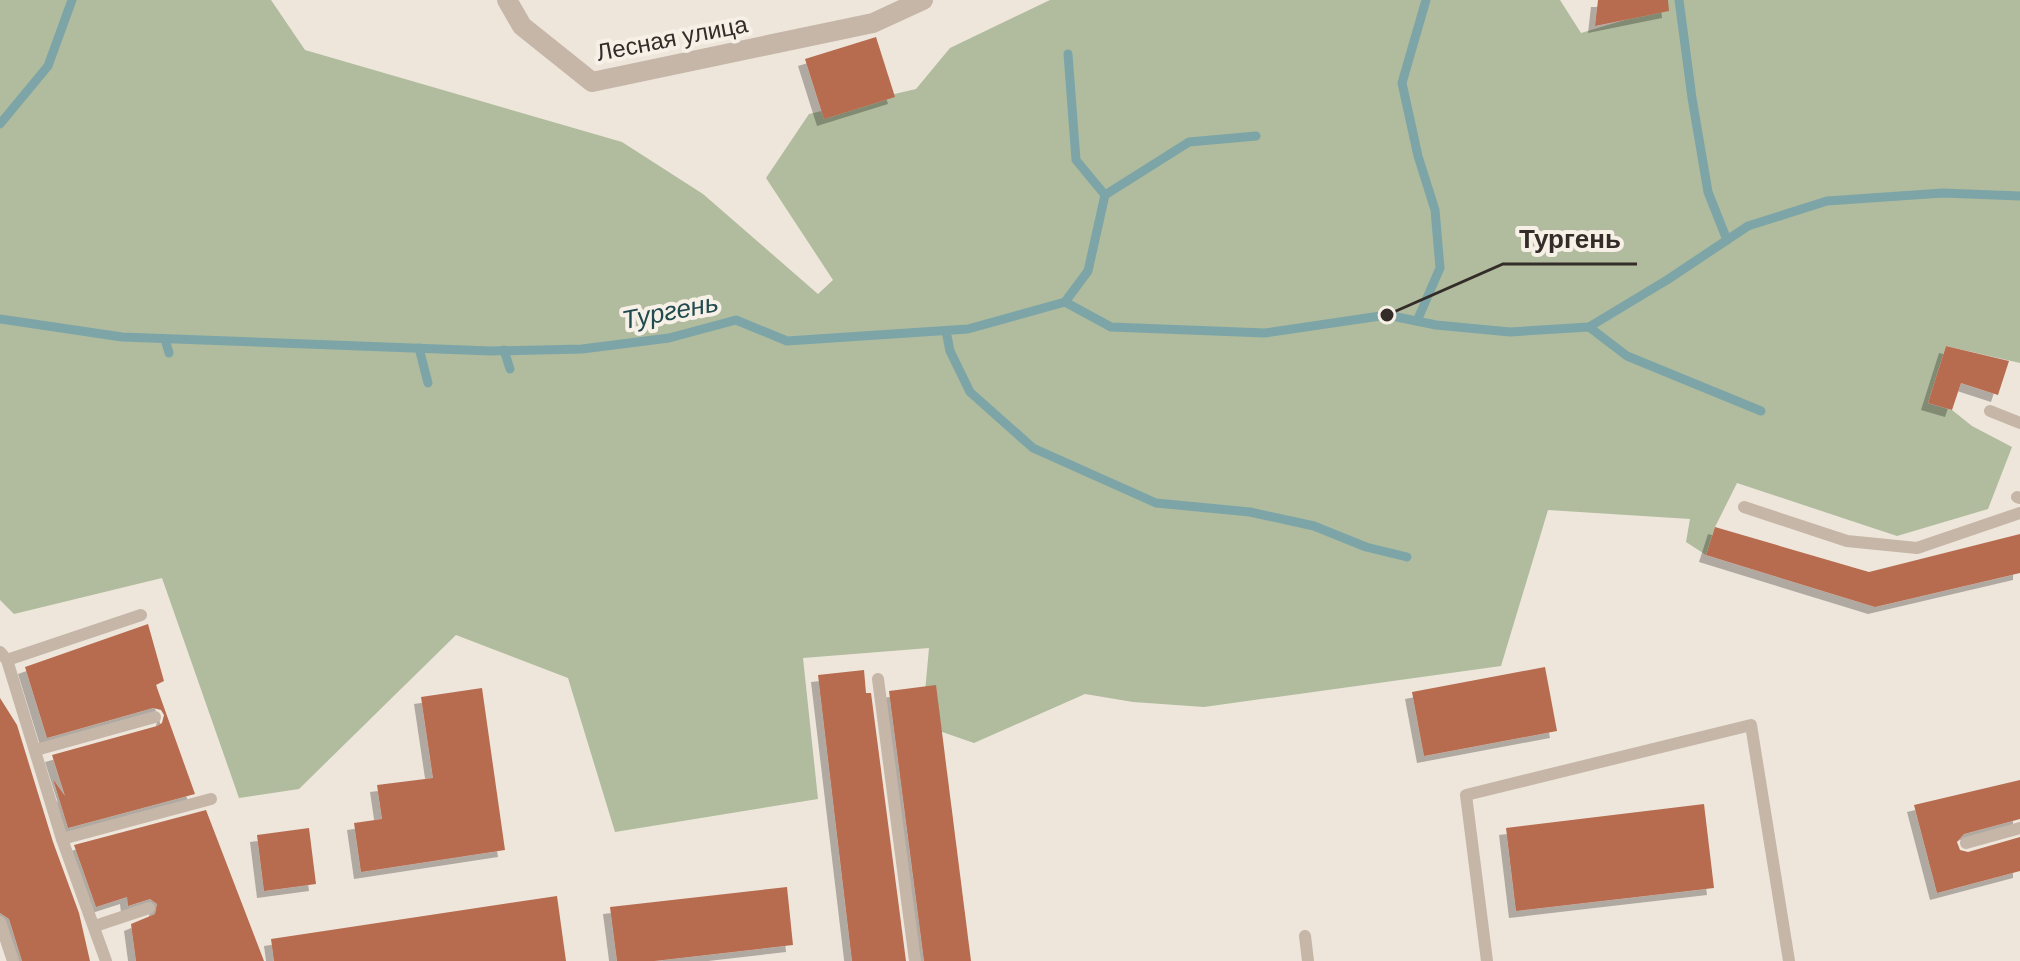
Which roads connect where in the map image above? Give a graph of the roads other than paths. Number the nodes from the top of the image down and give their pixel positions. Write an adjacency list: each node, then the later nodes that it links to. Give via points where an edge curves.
1 (507, 0): 2 (street, Лесная улица, via 522,26 592,82 873,23)
2 (923, 0)
3 (1990, 411): 4 (lane)
4 (2020, 423)
5 (1744, 507): 6 (lane, via 1847,541 1917,548)
6 (2020, 513)
7 (141, 615): 8 (lane)
8 (3, 656): 11 (lane)
9 (878, 679): 22 (lane)
10 (155, 717): 11 (lane)
11 (36, 750): 14 (lane)
12 (211, 799): 14 (lane)
13 (2020, 828): 15 (lane)
14 (62, 839): 18 (lane)
15 (1966, 843)
16 (149, 908): 18 (lane)
17 (0, 922): 20 (lane)
18 (95, 926): 21 (lane)
19 (1305, 936): 23 (lane)
20 (13, 961)
21 (106, 961)
22 (915, 961)
23 (1308, 961)
24 (1487, 961): 25 (lane, via 1466,795 1751,725)
25 (1789, 961)

